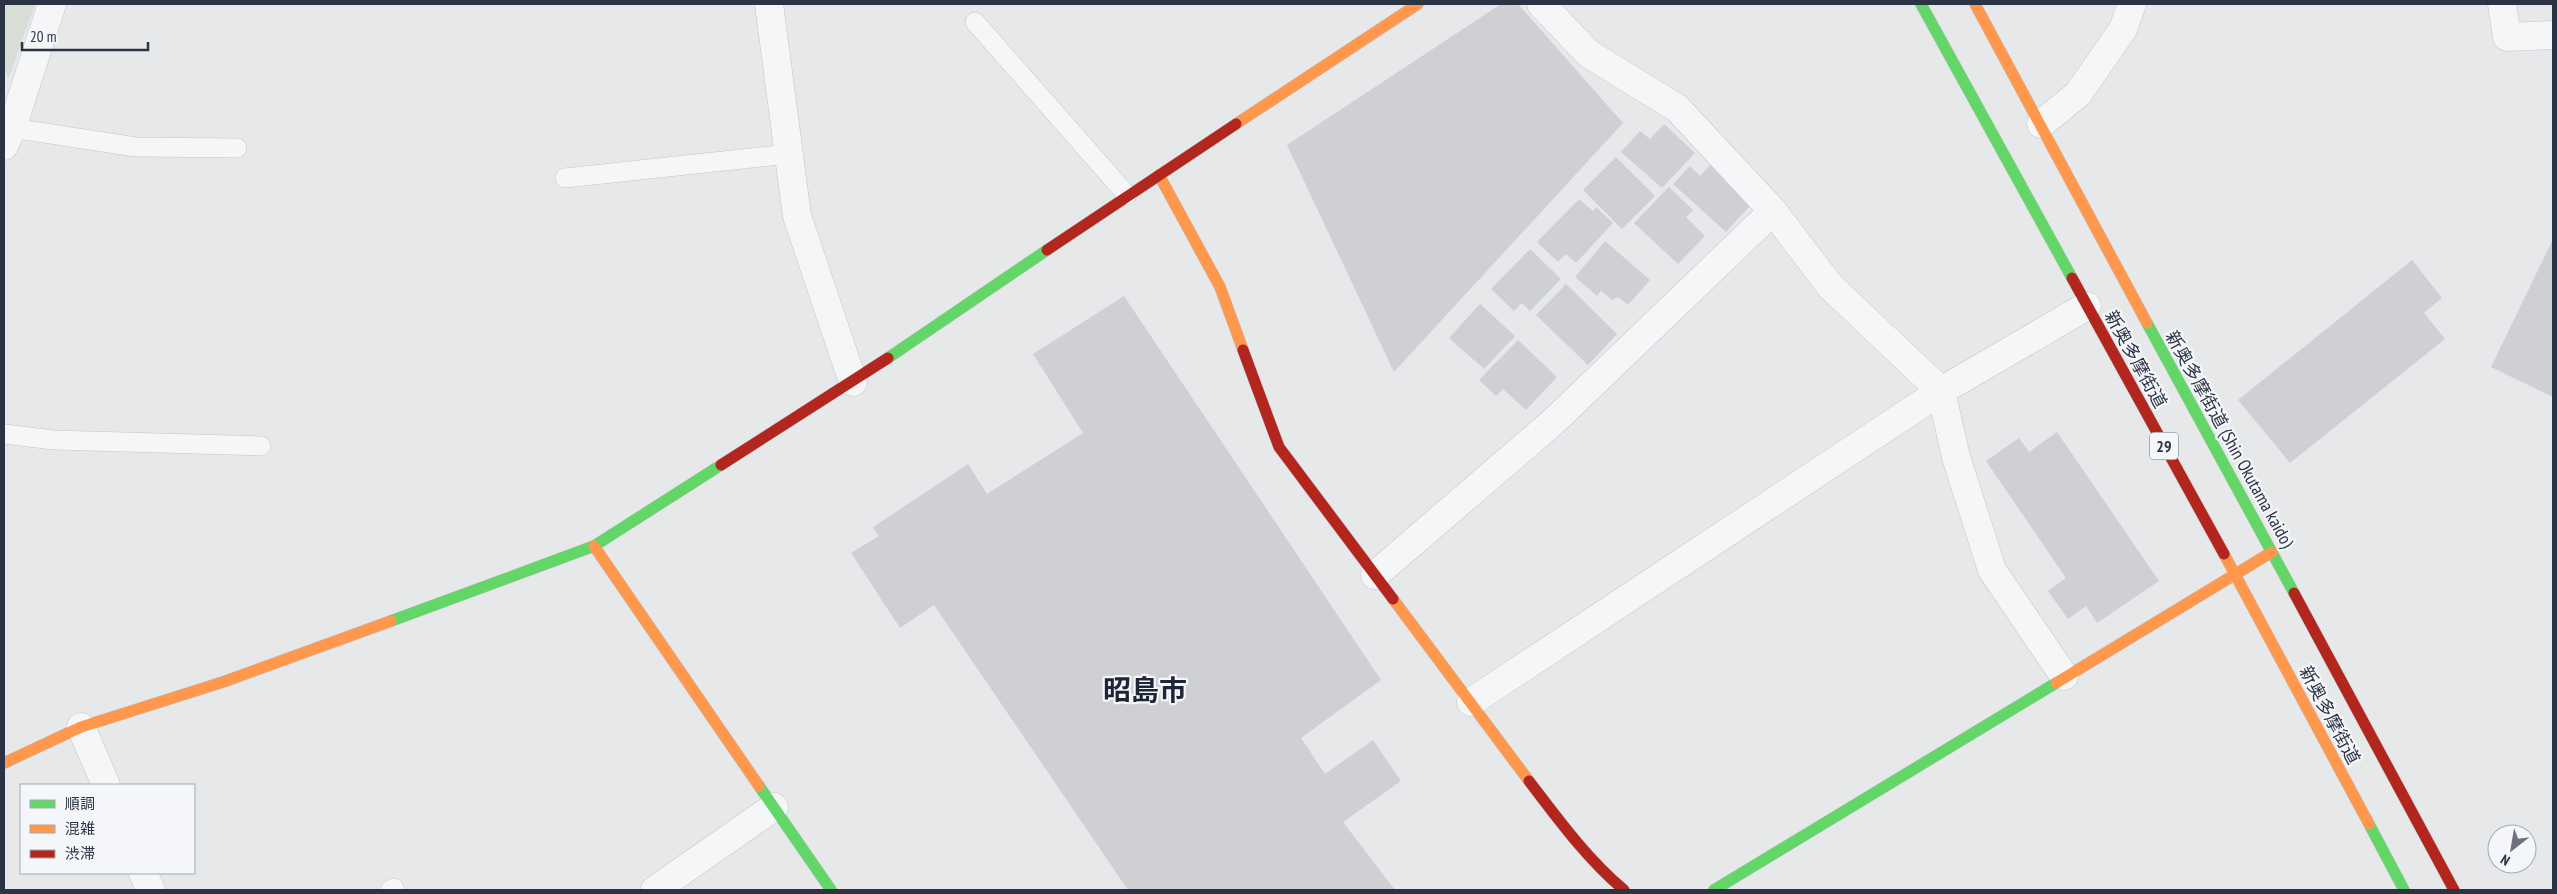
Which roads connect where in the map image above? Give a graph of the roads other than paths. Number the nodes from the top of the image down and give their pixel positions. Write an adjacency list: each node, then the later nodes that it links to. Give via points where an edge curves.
1 (52, 4): 12 (street)
2 (769, 4): 14 (street)
3 (1418, 4): 15 (street)
4 (1541, 4): 18 (street, via 1589,54 1677,108)
5 (1921, 4): 19 (street, 新奥多摩街道 / 29)
6 (1975, 4): 11 (street, 新奥多摩街道 (Shin Okutama kaido) / 29)
7 (2132, 4): 11 (street, via 2123,29 2078,94)
8 (2502, 4): 10 (street, via 2507,37)
9 (976, 22): 17 (lane)
10 (2553, 35)
11 (2041, 124): 25 (street, 新奥多摩街道 (Shin Okutama kaido) / 29)
12 (8, 137): 13 (lane, via 136,147)
13 (237, 148)
14 (789, 154): 16 (lane); 20 (street, via 797,216)
15 (1159, 175): 17 (street); 27 (street, via 1220,287 1279,446)
16 (565, 178)
17 (1128, 195): 20 (street)
18 (1773, 211): 21 (street, via 1830,286); 27 (street, via 1552,422)
19 (2087, 306): 21 (street); 26 (street, 新奥多摩街道 / 29)
20 (853, 382): 24 (street)
21 (1941, 391): 28 (street, via 1956,457 1992,570); 29 (street)
22 (4, 434): 23 (lane, via 54,440)
23 (261, 446)
24 (594, 546): 30 (street, via 223,682); 33 (street)
25 (2272, 552): 26 (street); 41 (street, 新奥多摩街道 (Shin Okutama kaido) / 29)
26 (2235, 573): 28 (street); 40 (street, 新奥多摩街道 / 29)
27 (1375, 575): 29 (street)
28 (2064, 676): 39 (street)
29 (1471, 702): 38 (street, via 1558,819)
30 (81, 727): 31 (street); 32 (street)
31 (4, 763)
32 (106, 784)
33 (774, 807): 36 (street); 37 (street)
34 (143, 874): 35 (street)
35 (151, 890)
36 (655, 890)
37 (831, 890)
38 (1624, 890)
39 (1714, 890)
40 (2404, 890)
41 (2454, 890)

